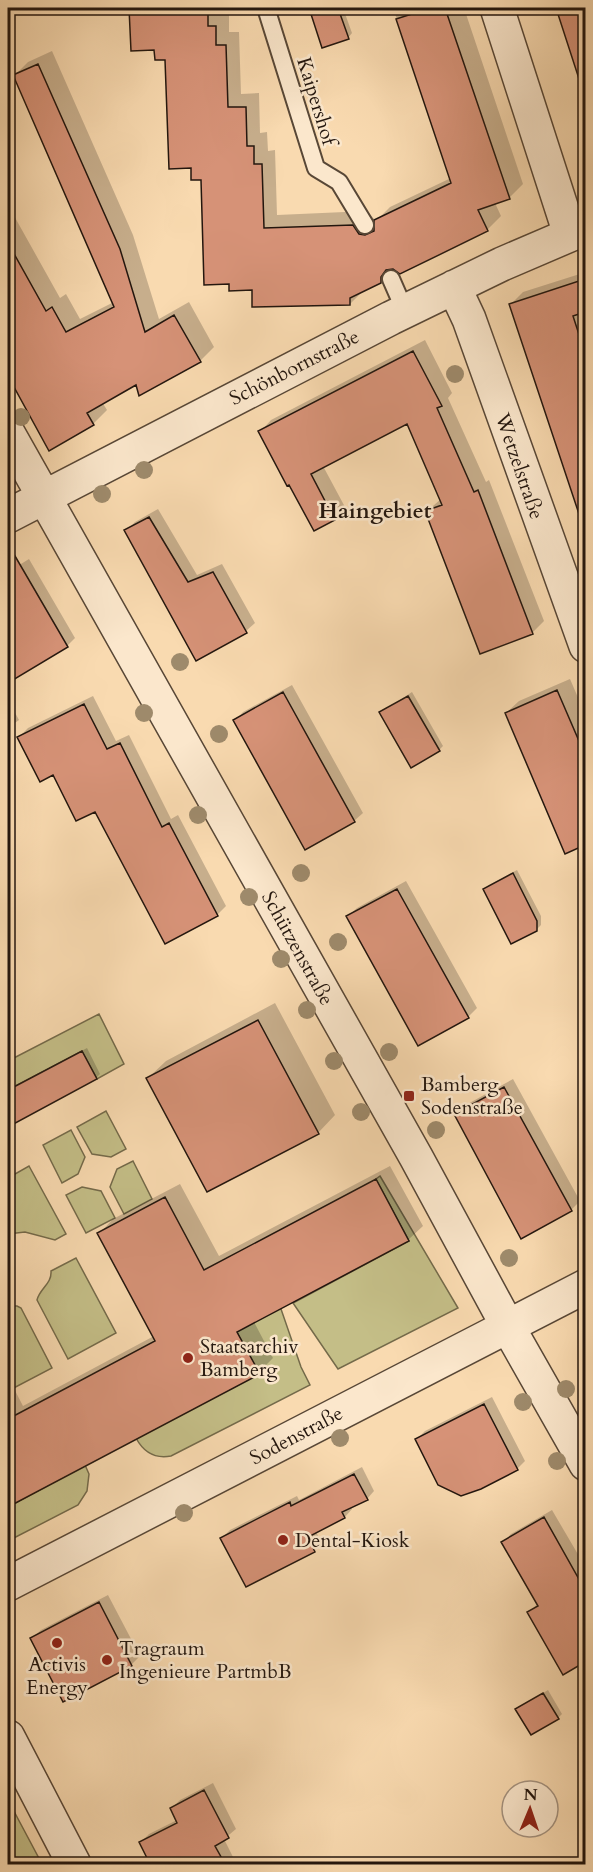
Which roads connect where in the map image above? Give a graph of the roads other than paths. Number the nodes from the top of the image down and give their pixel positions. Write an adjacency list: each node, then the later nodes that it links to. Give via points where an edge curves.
1 (266, 8): 3 (lane, Kaipershof, via 316,168 339,182)
2 (497, 8): 4 (street)
3 (365, 225)
4 (578, 231): 6 (street, Schönbornstraße)
5 (391, 279): 7 (lane)
6 (454, 287): 7 (street, Schönbornstraße); 11 (street, Wetzelstraße, via 469,319)
7 (405, 311): 9 (street, Schönbornstraße)
8 (8, 433): 9 (street, Schützenstraße)
9 (45, 497): 10 (street, Schönbornstraße); 13 (street, Schützenstraße)
10 (8, 516)
11 (585, 646)
12 (585, 1286): 13 (street, Sodenstraße)
13 (507, 1325): 14 (street, Schützenstraße); 15 (street, Sodenstraße)
14 (585, 1464)
15 (8, 1584)
16 (8, 1737): 17 (street)
17 (74, 1864)

